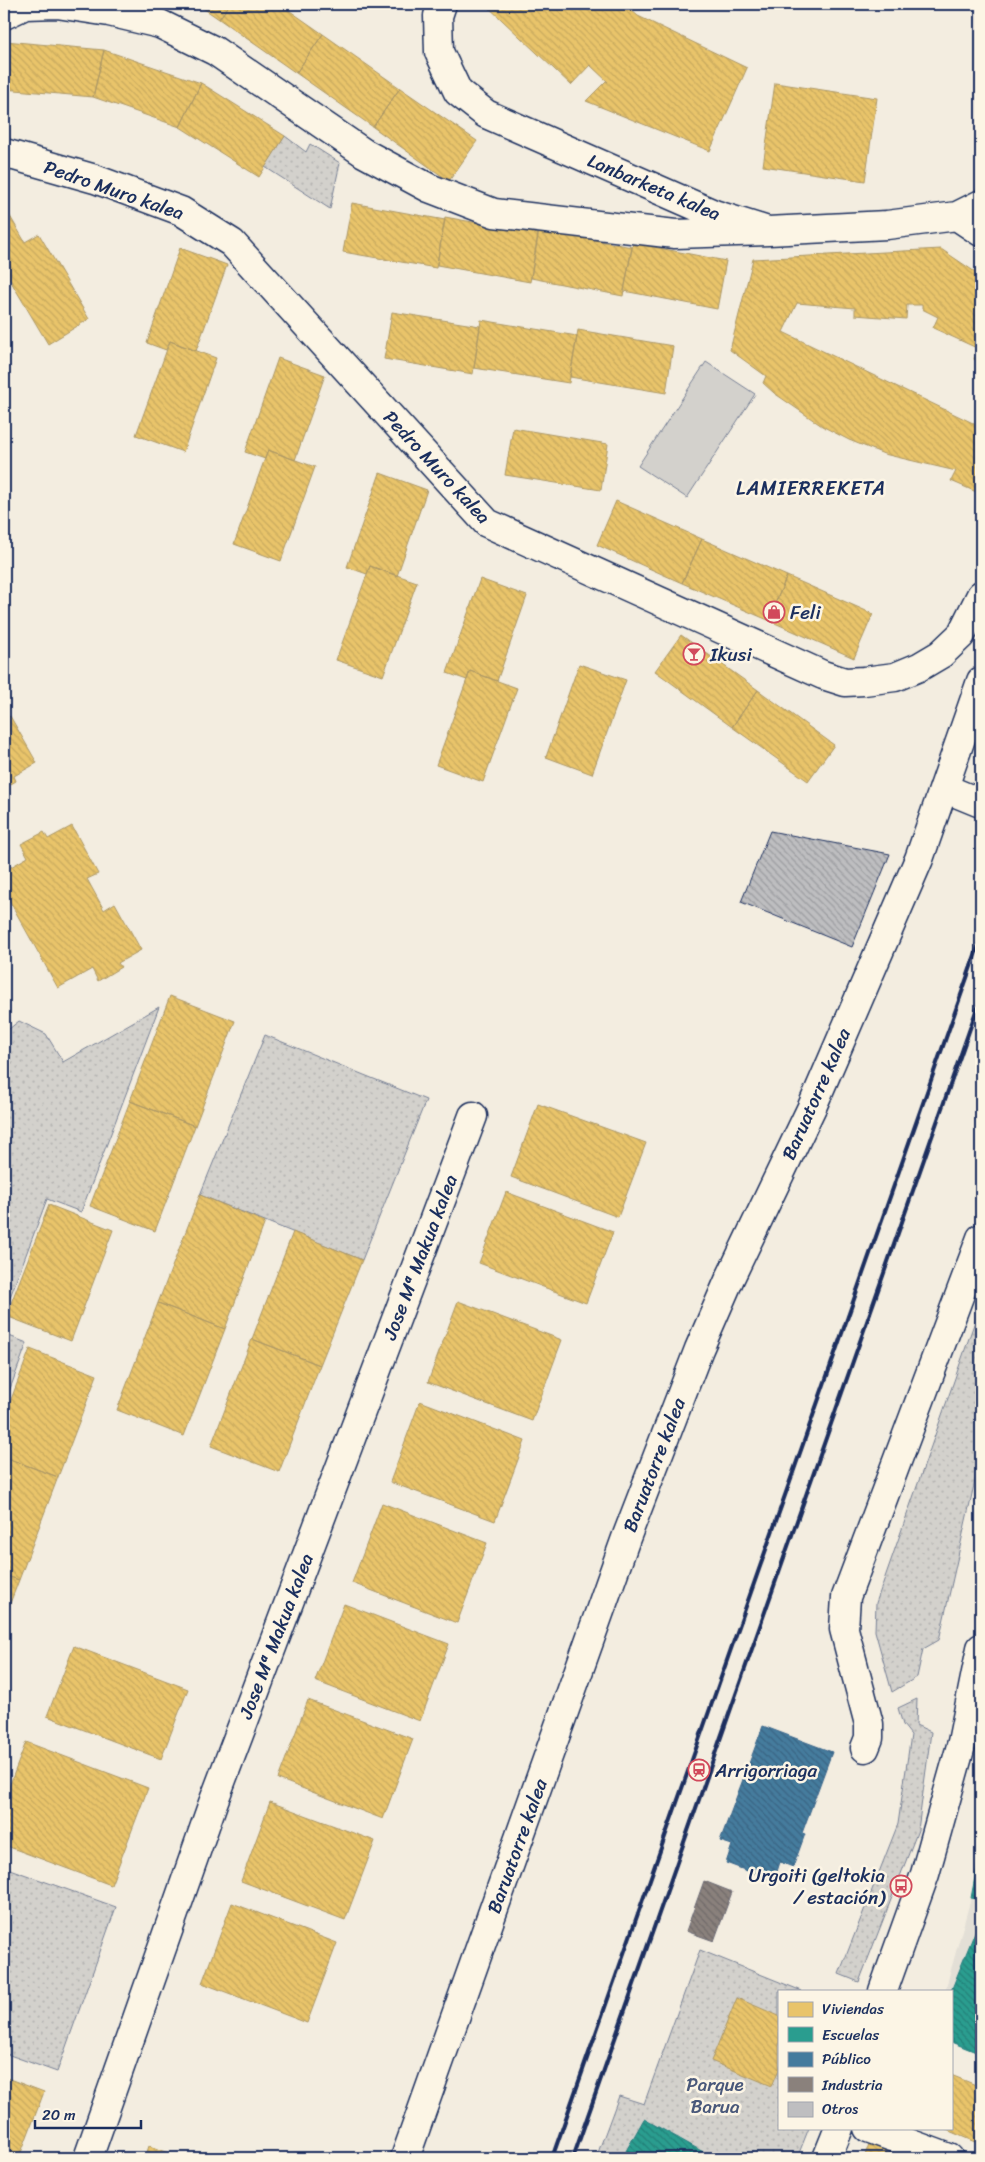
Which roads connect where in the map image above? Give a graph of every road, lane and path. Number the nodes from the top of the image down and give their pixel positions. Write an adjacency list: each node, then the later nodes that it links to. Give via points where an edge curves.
1 (442, 4): 6 (street, Lanbarketa kalea, via 438,16 439,52 458,92 486,114 714,214)
2 (4, 15): 6 (street, via 25,6 57,4 160,24 215,51 364,152 429,188 494,212 675,234)
3 (4, 153): 8 (street, Pedro Muro kalea, via 95,179 181,211 232,243 487,523 514,536 845,682 895,677 941,654 961,635)
4 (981, 204): 5 (street, Lanbarketa kalea)
5 (957, 216): 6 (street, Lanbarketa kalea, via 887,225); 7 (street)
6 (768, 230)
7 (981, 232)
8 (981, 595)
9 (981, 681): 10 (street, Baruatorre kalea)
10 (944, 788): 11 (street); 21 (street, Baruatorre kalea, via 919,859 812,1107 699,1349 626,1538)
11 (978, 802)
12 (473, 1116): 20 (street, Jose Mª Makua kalea, via 213,1803)
13 (981, 1238): 16 (street, via 846,1597 844,1629 869,1724)
14 (981, 1648): 15 (street)
15 (972, 1744): 17 (street)
16 (865, 1748)
17 (883, 1990)
18 (838, 2130): 22 (street)
19 (873, 2130): 23 (street)
20 (88, 2158)
21 (405, 2158)
22 (827, 2158)
23 (949, 2158)

